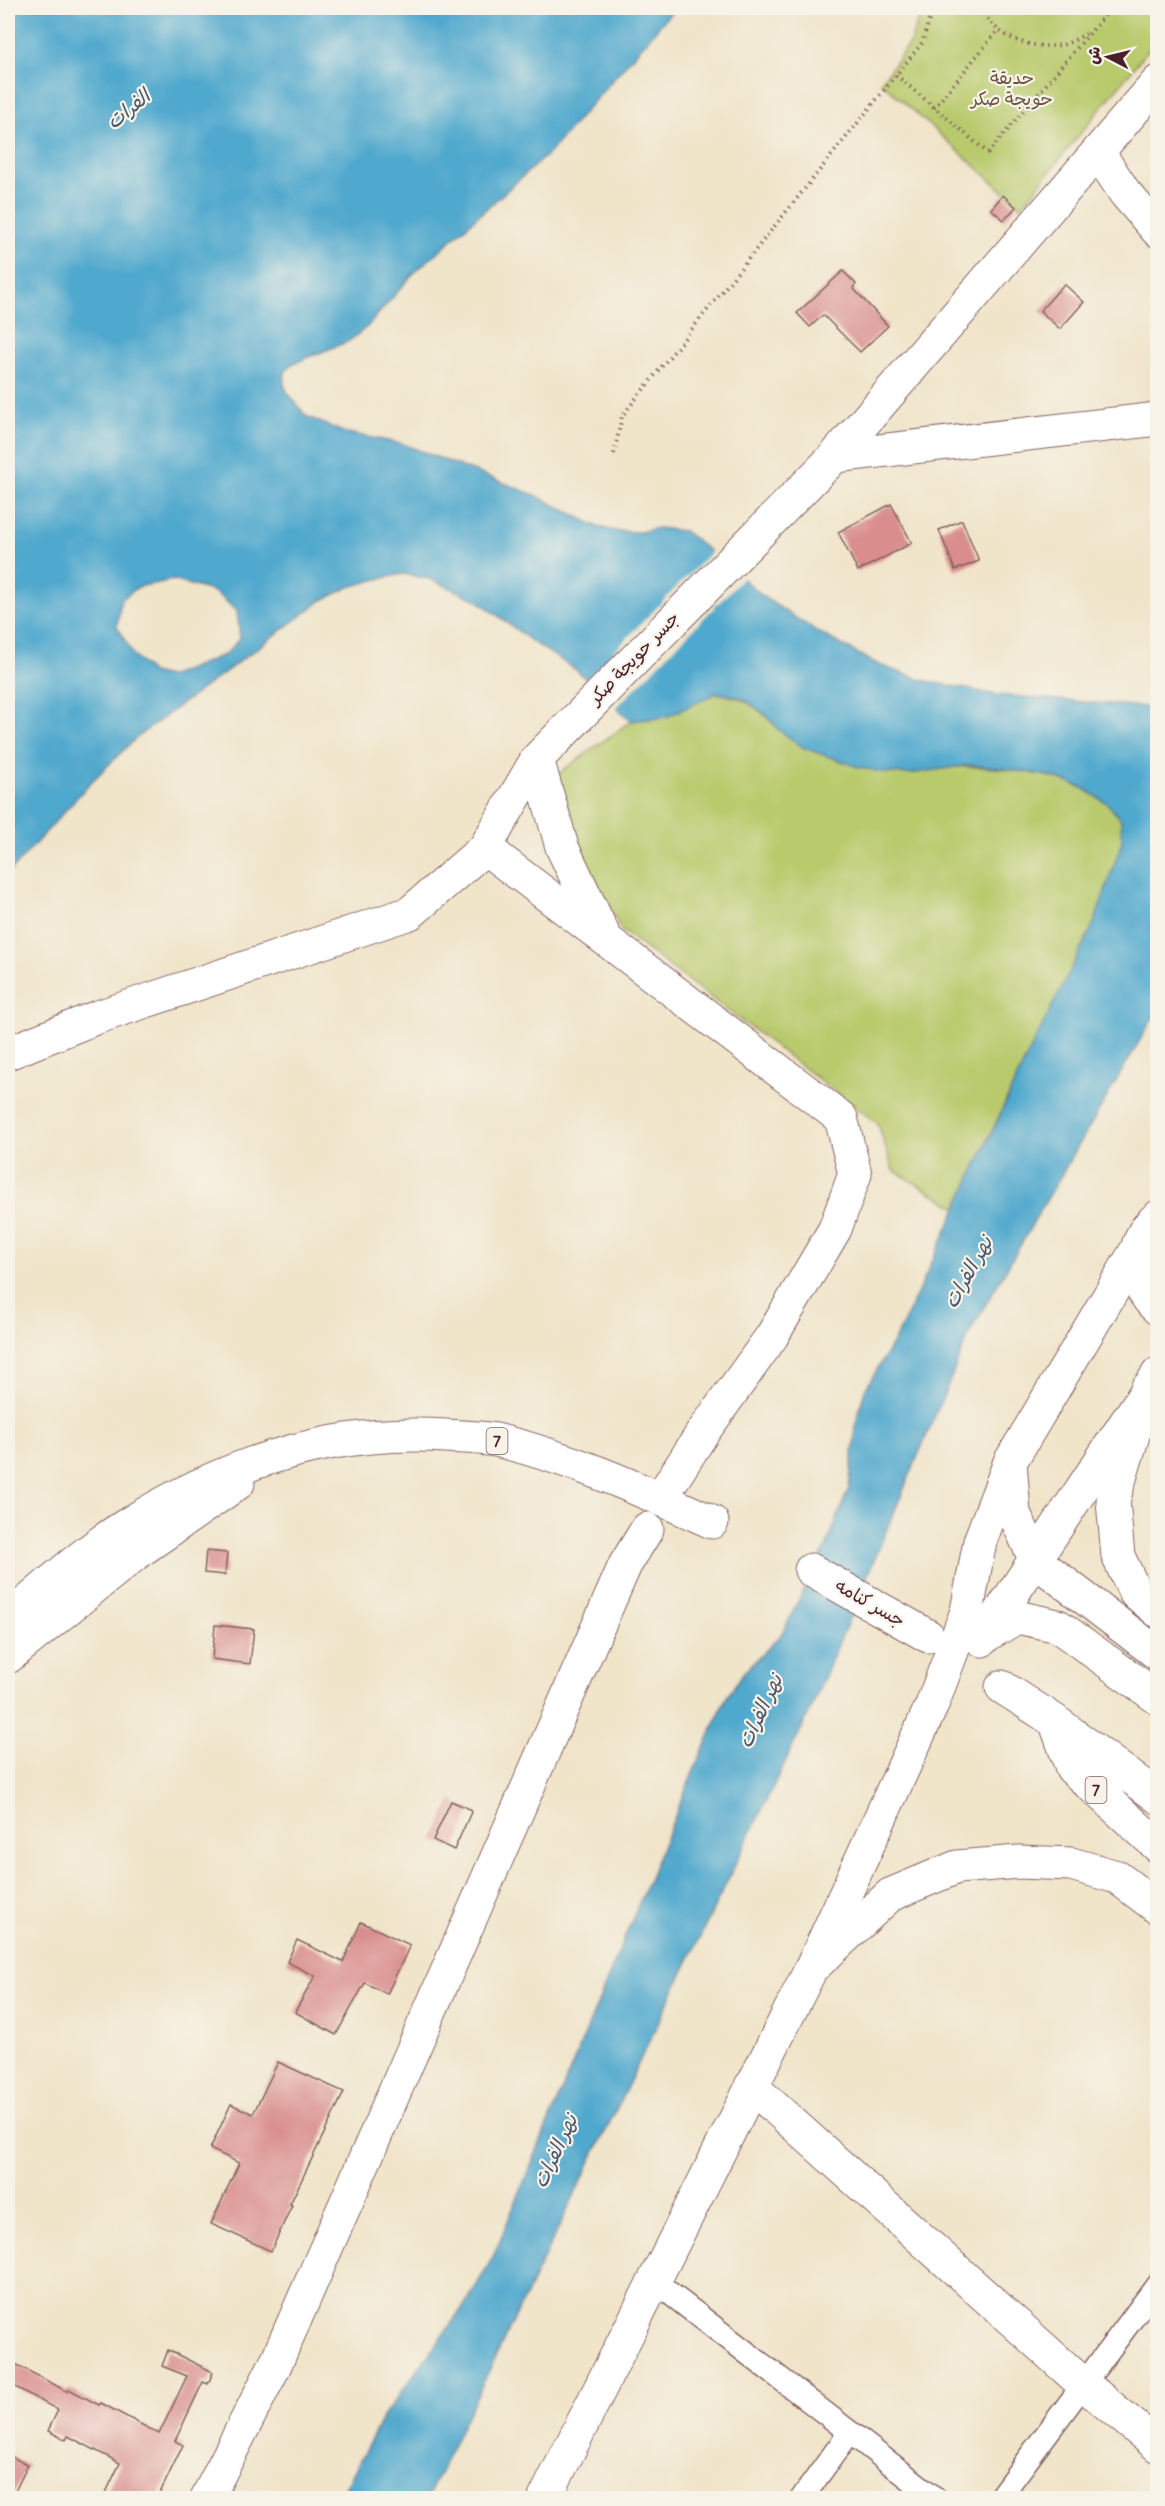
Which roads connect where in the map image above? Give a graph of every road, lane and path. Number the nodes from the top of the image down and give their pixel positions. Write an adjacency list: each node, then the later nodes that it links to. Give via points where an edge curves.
1 (933, 8): 6 (path, via 922,43)
2 (982, 8): 4 (path)
3 (1111, 8): 5 (path)
4 (999, 29): 5 (path, via 1033,46 1062,45); 8 (path)
5 (1089, 33): 8 (path, via 988,153)
6 (896, 75): 8 (path); 12 (path, via 622,416)
7 (1158, 82): 9 (street, جسر حويجة صكر)
8 (934, 108)
9 (1098, 152): 10 (street, via 1125,193); 13 (street, جسر حويجة صكر)
10 (1158, 231)
11 (1158, 419): 13 (street)
12 (614, 454)
13 (835, 456): 14 (street, جسر حويجة صكر)
14 (537, 759): 15 (street, جسر حويجة صكر); 16 (street, via 562,847)
15 (485, 848): 16 (street); 17 (street, جسر حويجة صكر, via 410,913 95,1018)
16 (607, 943): 24 (street, via 841,1118 855,1174 835,1229 772,1336)
17 (8, 1053)
18 (1158, 1217): 19 (street, via 1142,1235)
19 (1136, 1251): 20 (street, via 1135,1269 1140,1286); 23 (street)
20 (1158, 1309)
21 (1152, 1382): 27 (street); 29 (street, via 1113,1501 1118,1556 1135,1592)
22 (270, 1458): 25 (street, 7, via 354,1437 399,1434 493,1440 602,1472); 30 (street, 7, via 205,1482 123,1527); 34 (street, 7, via 138,1552)
23 (1010, 1462): 27 (street, via 1014,1514); 37 (street, via 980,1541 967,1611)
24 (669, 1485)
25 (712, 1522)
26 (647, 1529): 49 (street, via 621,1576 275,2365)
27 (1036, 1561): 32 (street); 33 (street)
28 (811, 1570): 31 (street, جسر كنامه)
29 (1158, 1611)
30 (8, 1618)
31 (928, 1636)
32 (985, 1636): 36 (street, via 1017,1617 1059,1626); 37 (street)
33 (1158, 1654)
34 (8, 1657)
35 (1002, 1687): 38 (street, 7)
36 (1158, 1698)
37 (932, 1706): 42 (street)
38 (1055, 1721): 39 (street, 7); 40 (street, 7, via 1072,1768)
39 (1158, 1797)
40 (1158, 1846)
41 (1158, 1908): 42 (street, via 1117,1877 1071,1864 1019,1862 957,1867 890,1895)
42 (811, 1969): 43 (street)
43 (752, 2086): 44 (street); 46 (street)
44 (654, 2282): 47 (street); 50 (street)
45 (1158, 2284): 46 (street)
46 (1082, 2383): 48 (street); 53 (street)
47 (849, 2433): 51 (street); 52 (street)
48 (1158, 2446)
49 (207, 2499)
50 (544, 2499)
51 (802, 2499)
52 (934, 2499)
53 (999, 2499)

